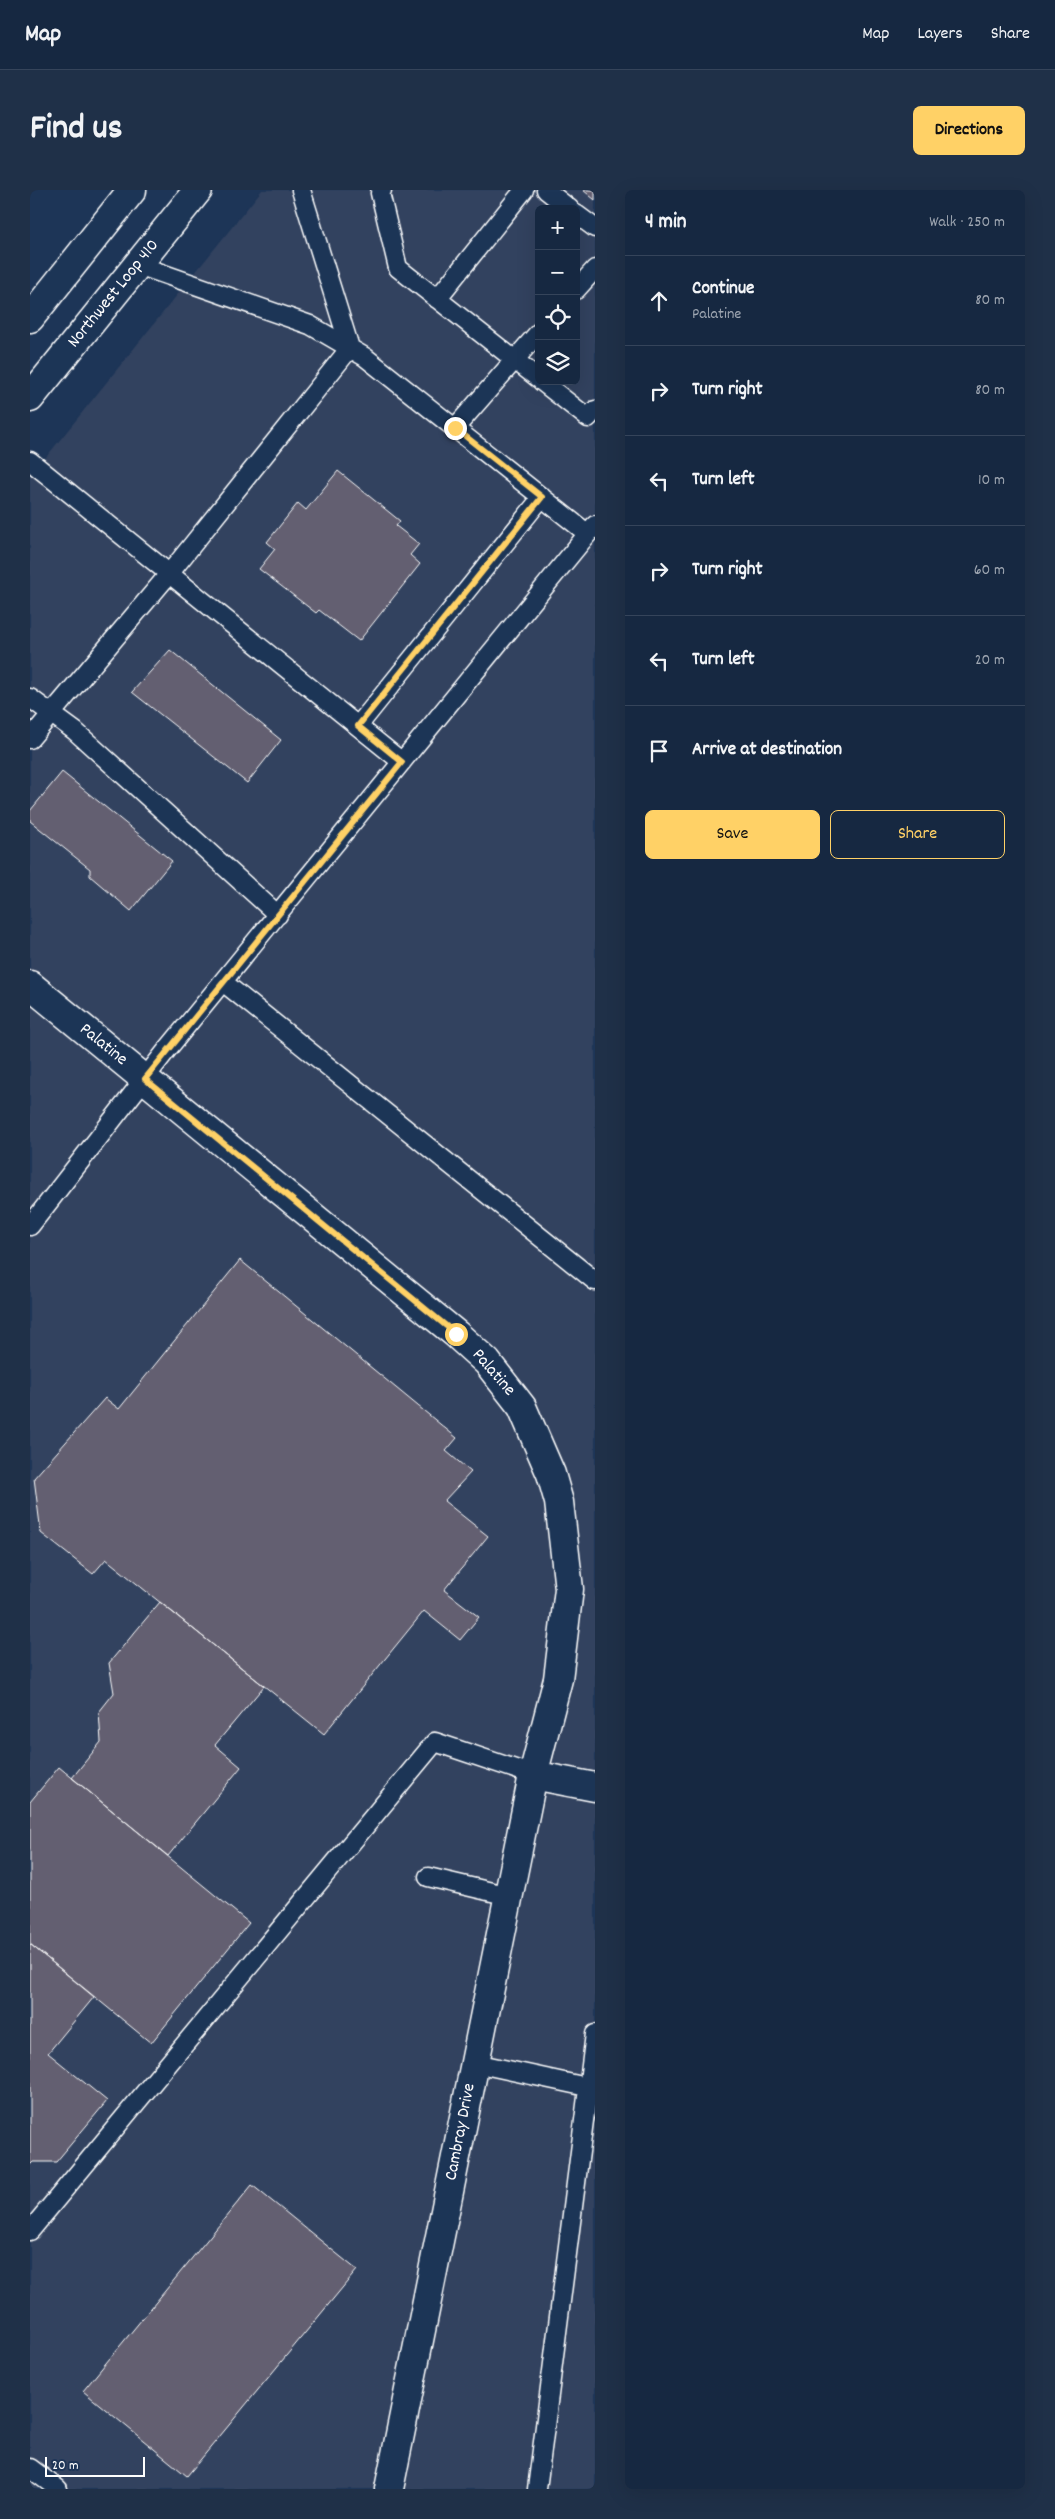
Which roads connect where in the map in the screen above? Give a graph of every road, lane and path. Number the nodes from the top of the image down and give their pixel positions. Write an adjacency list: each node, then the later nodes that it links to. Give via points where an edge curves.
1 (132, 190): 14 (main road)
2 (198, 190): 10 (main road, Northwest Loop 410)
3 (301, 190): 16 (lane)
4 (382, 190): 13 (lane, via 380,193 398,268)
5 (524, 190): 13 (lane)
6 (546, 190): 7 (lane)
7 (565, 205)
8 (580, 217): 9 (lane)
9 (595, 228)
10 (138, 265): 16 (lane, via 310,325); 20 (main road, Northwest Loop 410)
11 (595, 269): 12 (lane)
12 (580, 286)
13 (437, 299): 17 (lane)
14 (30, 318)
15 (535, 336): 17 (lane)
16 (350, 348): 22 (lane); 26 (lane)
17 (514, 360): 18 (lane); 22 (lane)
18 (535, 376)
19 (546, 385): 21 (lane, via 588,418)
20 (30, 398)
21 (595, 410)
22 (455, 428): 24 (lane)
23 (30, 461): 26 (lane)
24 (542, 497): 25 (lane); 29 (lane)
25 (591, 530): 31 (lane)
26 (170, 574): 28 (lane); 29 (lane)
27 (30, 698): 28 (lane)
28 (51, 713): 30 (lane); 32 (lane, via 75,731)
29 (358, 726): 31 (lane)
30 (30, 739)
31 (402, 762): 32 (lane)
32 (278, 915): 33 (lane)
33 (223, 982): 35 (lane); 37 (lane)
34 (30, 985): 35 (main road, Palatine)
35 (145, 1079): 36 (lane); 38 (main road, Palatine, via 456,1334 487,1362 522,1408 552,1474 560,1502 570,1589 558,1679)
36 (30, 1226)
37 (595, 1281)
38 (534, 1775): 39 (main road); 41 (main road, Cambray Drive); 45 (lane, via 435,1742)
39 (595, 1787)
40 (428, 1877): 41 (lane)
41 (509, 1896): 43 (main road, Cambray Drive)
42 (595, 2034): 44 (lane)
43 (475, 2063): 44 (lane); 48 (main road, Cambray Drive)
44 (586, 2087): 49 (lane)
45 (30, 2231)
46 (30, 2468): 47 (lane)
47 (58, 2489)
48 (389, 2489)
49 (537, 2489)

